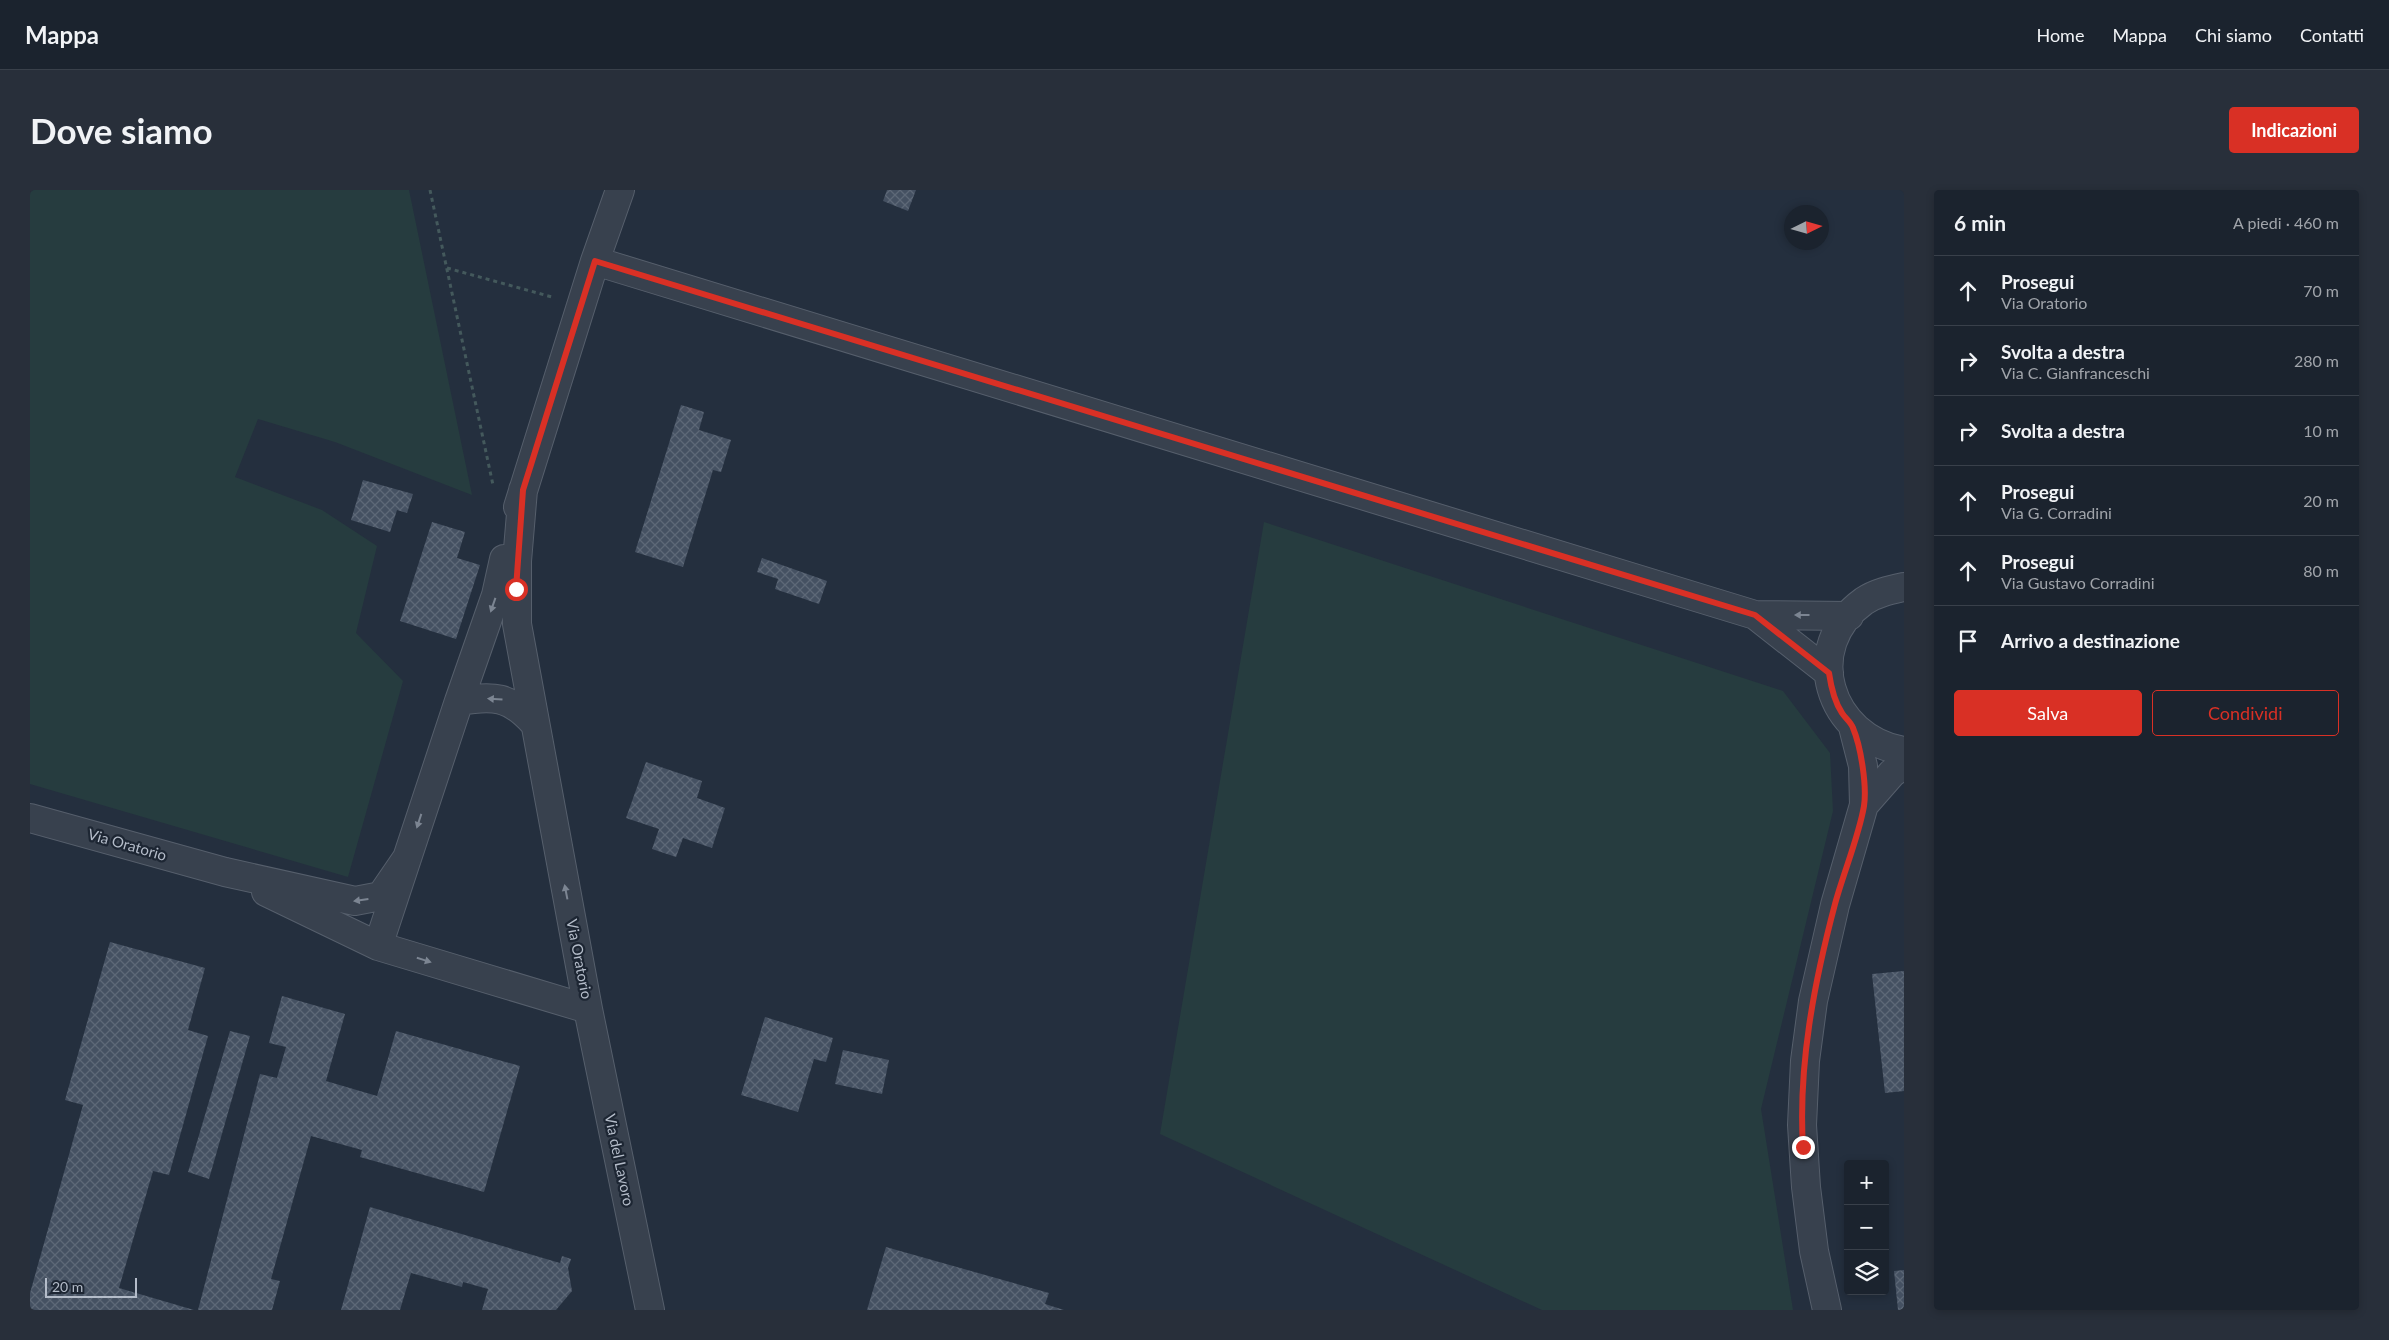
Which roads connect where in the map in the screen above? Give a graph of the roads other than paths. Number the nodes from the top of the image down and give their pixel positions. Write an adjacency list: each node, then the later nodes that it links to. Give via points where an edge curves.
1 (620, 190): 2 (street, Via Oratorio)
2 (595, 261): 3 (street, Via Oratorio); 5 (street)
3 (523, 490): 8 (street, Via Oratorio, one-way to 8, via 496,595); 9 (street, Via Oratorio, via 517,561 517,624)
4 (1904, 587): 6 (street, via 1884,591 1865,601)
5 (1755, 615): 6 (street, one-way to 5); 7 (street)
6 (1849, 616): 7 (street, via 1837,633)
7 (1829, 673): 10 (street, via 1832,693)
8 (458, 701): 9 (street, one-way to 8, via 521,708 502,698); 15 (street, Via Oratorio, one-way to 15)
9 (534, 723): 18 (street, Via Oratorio, one-way to 9)
10 (1853, 727): 11 (street, via 1869,740); 13 (street, via 1862,766)
11 (1904, 751)
12 (1904, 765): 13 (street, via 1892,773)
13 (1864, 805): 20 (street, via 1817,982 1805,1061 1802,1125 1806,1187 1814,1251)
14 (30, 818): 16 (street, Via Oratorio)
15 (407, 858): 16 (street, Via Oratorio, one-way to 16, via 381,896 355,901); 17 (street, Via Oratorio)
16 (225, 872): 17 (street, Via Oratorio)
17 (378, 946): 18 (street, Via Oratorio, one-way to 18)
18 (588, 1009): 19 (street, Via del Lavoro)
19 (650, 1310)
20 (1827, 1310)

